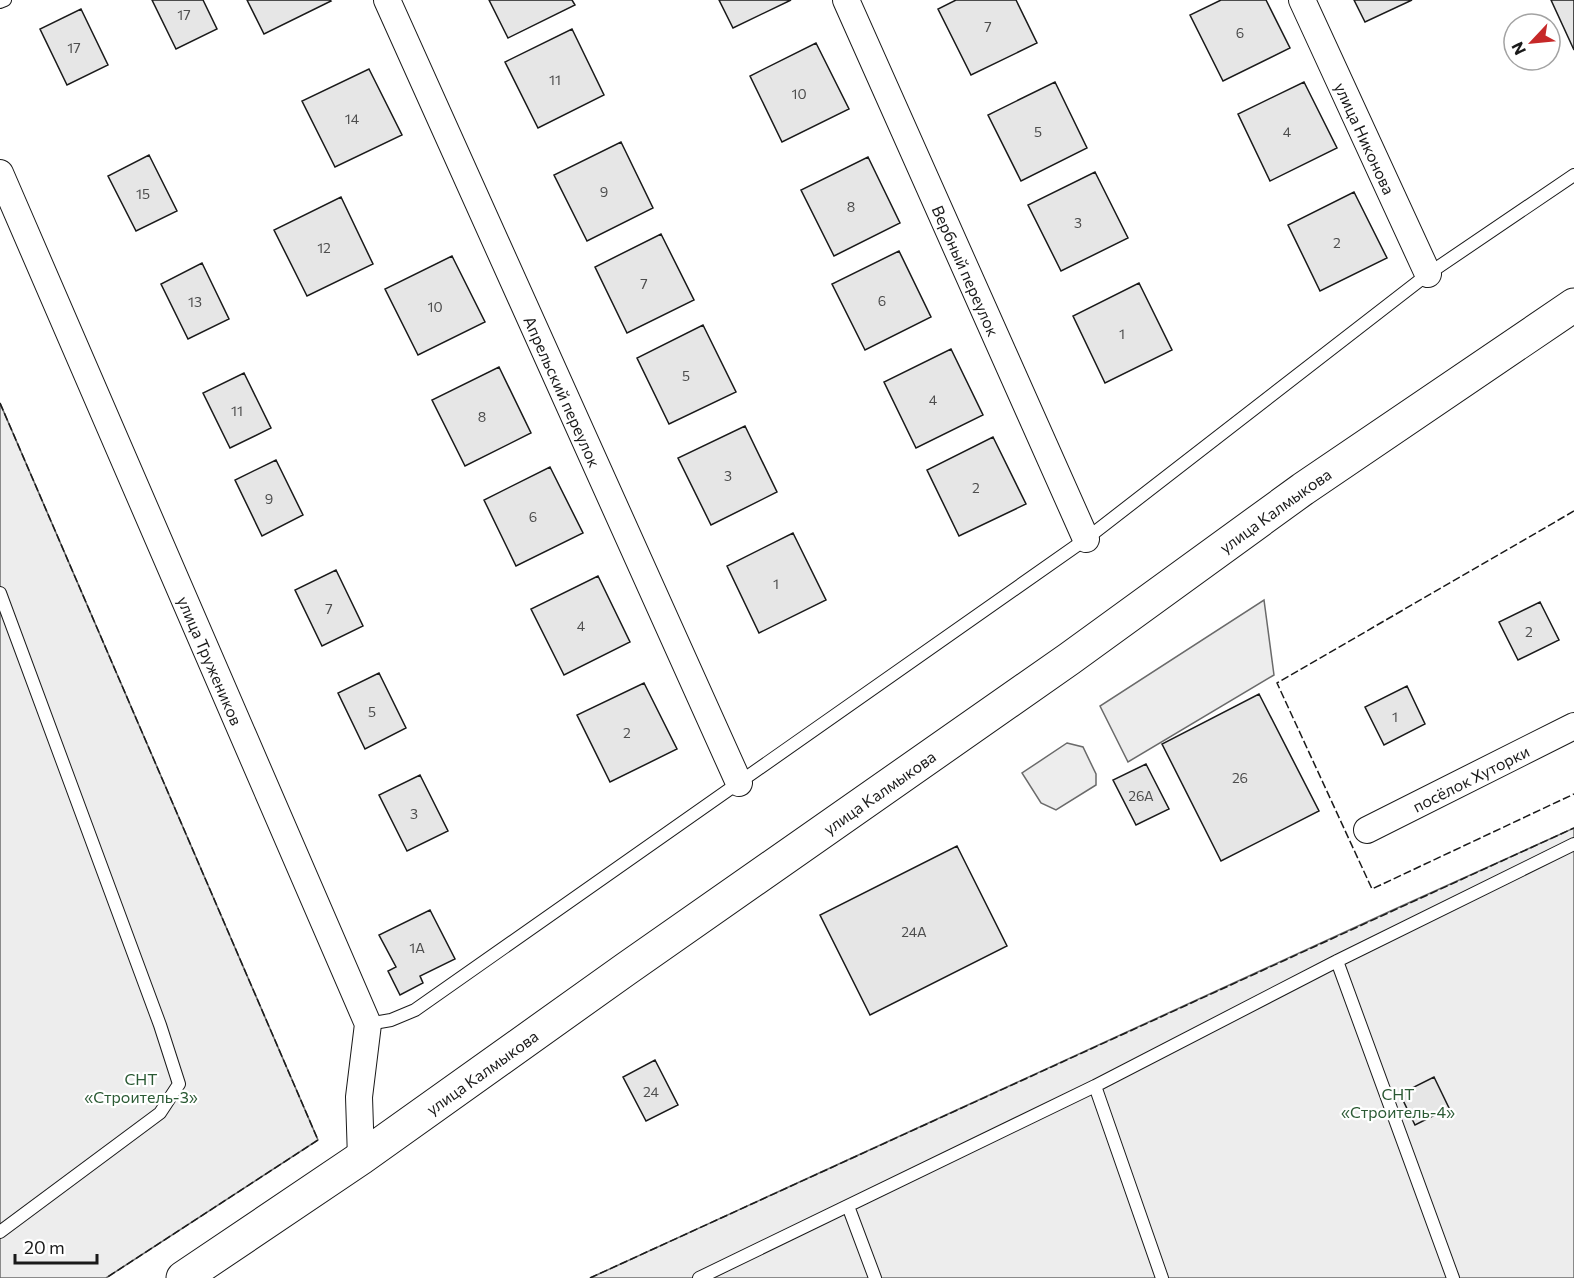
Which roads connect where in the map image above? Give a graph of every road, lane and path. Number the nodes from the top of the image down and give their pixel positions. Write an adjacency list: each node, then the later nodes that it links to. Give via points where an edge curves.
1 (5, 0): 5 (lane)
2 (387, 0): 13 (street, Апрельский переулок)
3 (846, 0): 10 (street, Вербный переулок)
4 (1302, 0): 8 (street, улица Никонова)
5 (0, 2)
6 (0, 173): 17 (street, улица Тружеников)
7 (1574, 175): 8 (lane)
8 (1428, 274): 10 (lane)
9 (1574, 305): 19 (main road, улица Калмыкова, via 1303,489 1069,659)
10 (1086, 539): 13 (lane)
11 (0, 593): 21 (lane, via 179,1083 160,1113)
12 (1574, 726): 14 (street, посёлок Хуторки)
13 (739, 783): 17 (lane, via 415,1010)
14 (1367, 830)
15 (1574, 844): 16 (lane)
16 (1337, 961): 18 (lane); 26 (lane)
17 (368, 1024): 19 (street, via 359,1097)
18 (1095, 1086): 20 (lane); 25 (lane)
19 (361, 1158): 22 (main road, улица Калмыкова)
20 (848, 1206): 23 (lane); 24 (lane)
21 (0, 1232)
22 (183, 1278)
23 (699, 1278)
24 (875, 1278)
25 (1162, 1278)
26 (1453, 1278)

